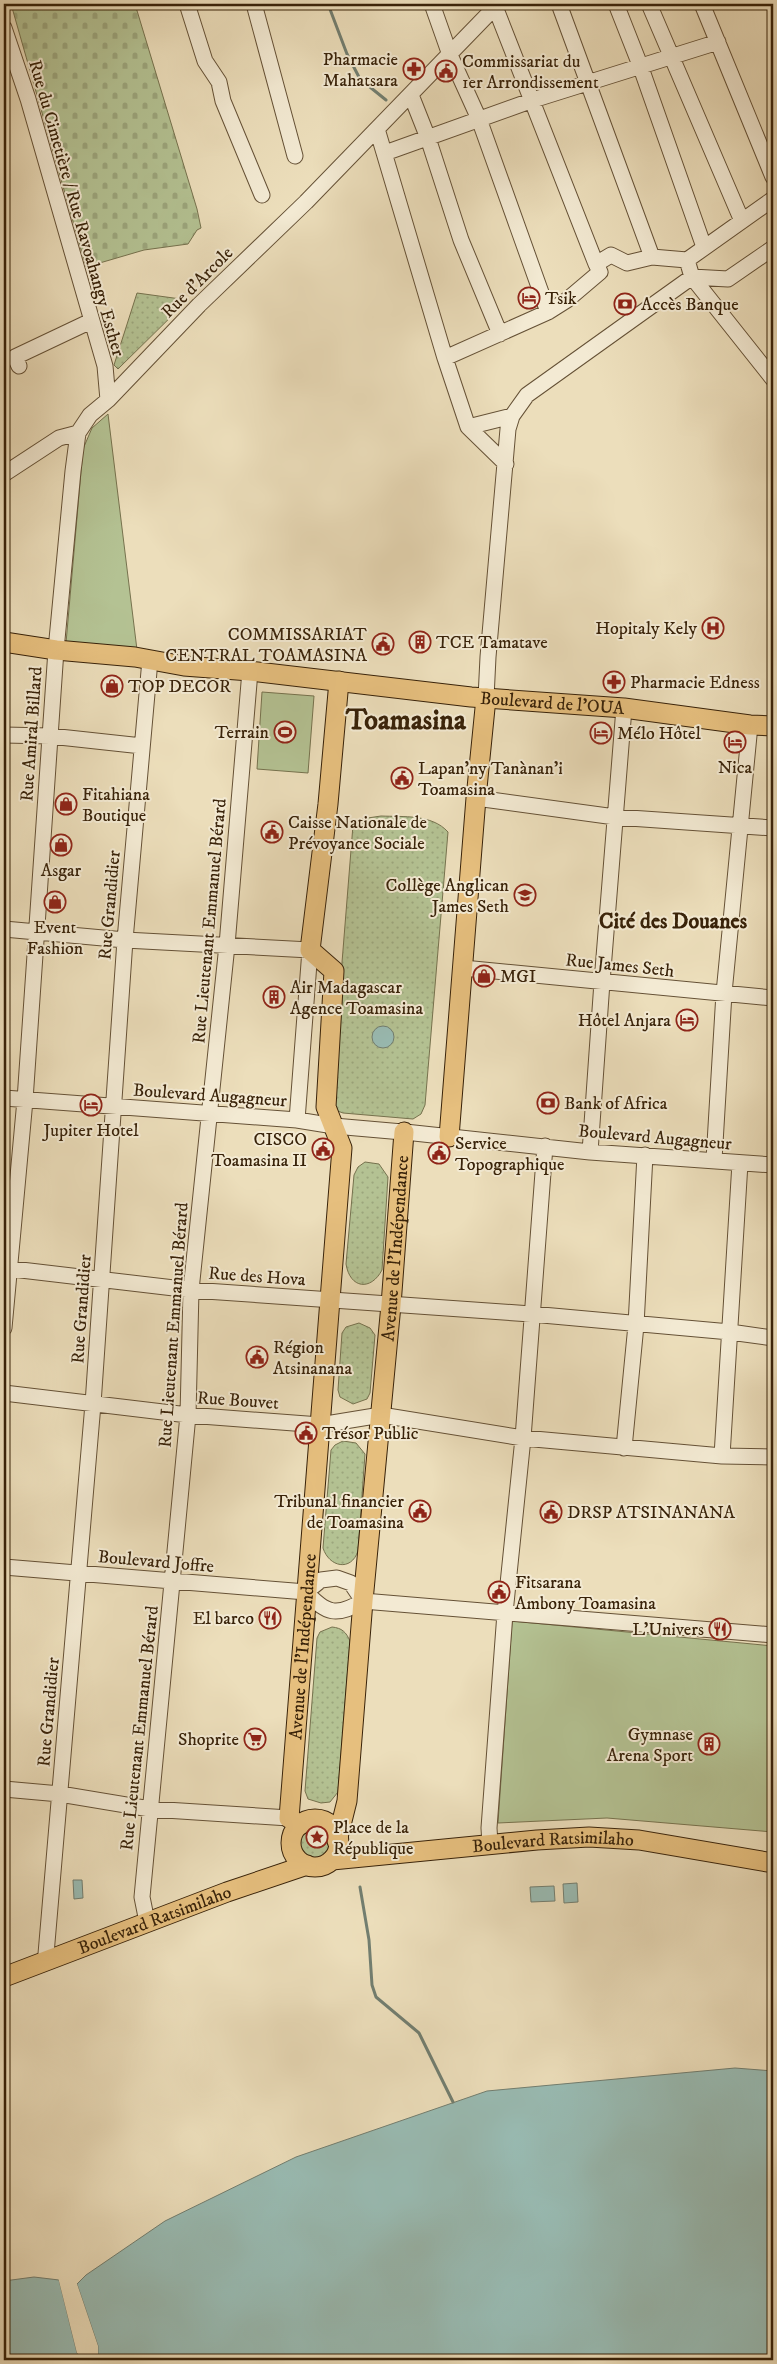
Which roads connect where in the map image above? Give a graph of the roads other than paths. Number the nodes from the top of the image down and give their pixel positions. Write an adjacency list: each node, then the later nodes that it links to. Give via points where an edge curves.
1 (187, 4): 23 (street, via 205,61 219,82 223,101)
2 (254, 4): 21 (street)
3 (432, 4): 11 (street)
4 (559, 4): 14 (street)
5 (616, 4): 13 (street)
6 (649, 4): 12 (street)
7 (702, 4): 10 (street)
8 (496, 5): 11 (street, Rue d'Arcole); 16 (street)
9 (4, 28): 33 (street, Rue du Cimetière / Rue Ravoahangy Esther, via 28,99)
10 (718, 42): 12 (street); 22 (street)
11 (450, 55): 15 (street, Rue d'Arcole); 17 (street)
12 (670, 56): 13 (street); 25 (street)
13 (640, 65): 14 (street); 26 (street)
14 (587, 84): 16 (street); 28 (street)
15 (411, 95): 18 (street, Rue d'Arcole); 19 (street)
16 (533, 100): 17 (street); 30 (street)
17 (479, 119): 19 (street); 32 (street)
18 (377, 129): 20 (street); 38 (street, Rue d'Arcole)
19 (428, 138): 20 (street); 34 (street, via 461,240)
20 (385, 153): 35 (street)
21 (295, 156)
22 (773, 177)
23 (262, 195)
24 (773, 199): 25 (street)
25 (742, 221): 26 (street)
26 (704, 247): 29 (street)
27 (773, 248): 31 (street, via 728,279)
28 (652, 256): 29 (street); 30 (street, via 626,263 612,255)
29 (688, 260): 31 (street)
30 (596, 264): 32 (street, via 600,272)
31 (692, 277): 37 (street); 39 (street, via 527,395)
32 (548, 312): 34 (street)
33 (91, 321): 36 (street, via 15,357); 38 (street, Rue du Cimetière / Rue Ravoahangy Esther, via 105,366)
34 (500, 334): 35 (street)
35 (445, 358): 40 (street)
36 (19, 366)
37 (773, 379)
38 (108, 400): 41 (street, Rue d'Arcole, via 90,415)
39 (512, 416): 40 (street); 42 (street)
40 (468, 427): 42 (street)
41 (78, 433): 43 (street, via 59,438); 45 (street, Rue d'Arcole)
42 (506, 464): 49 (street)
43 (4, 474)
44 (4, 642): 45 (main road, Boulevard de l'OUA)
45 (56, 650): 46 (main road, Boulevard de l'OUA); 54 (street, Rue Amiral Billard)
46 (150, 660): 47 (main road, Boulevard de l'OUA); 55 (street, Rue Grandidier)
47 (250, 671): 48 (main road, Boulevard de l'OUA); 63 (street, Rue Lieutenant Emmanuel Bérard)
48 (339, 681): 49 (main road, Boulevard de l'OUA); 64 (main road)
49 (486, 698): 50 (main road, Boulevard de l'OUA); 56 (main road)
50 (624, 708): 51 (main road, Boulevard de l'OUA); 57 (street)
51 (750, 725): 52 (main road, Boulevard de l'OUA); 58 (street)
52 (773, 726)
53 (4, 735): 54 (street)
54 (50, 736): 55 (street); 61 (street, Rue Amiral Billard)
55 (142, 746): 62 (street, Rue Grandidier)
56 (476, 798): 57 (street); 65 (main road)
57 (615, 817): 58 (street); 66 (street)
58 (739, 826): 59 (street); 67 (street)
59 (773, 828)
60 (4, 929): 61 (street)
61 (36, 931): 62 (street); 70 (street, Rue Amiral Billard)
62 (125, 940): 63 (street); 71 (street, Rue Grandidier)
63 (227, 945): 64 (street); 72 (street, Rue Lieutenant Emmanuel Bérard)
64 (310, 950): 73 (street); 74 (main road, Avenue de l'Indépendance, via 334,971 326,1107)
65 (463, 968): 66 (street, Rue James Seth); 76 (main road)
66 (602, 982): 67 (street, Rue James Seth); 78 (street)
67 (724, 994): 68 (street, Rue James Seth); 80 (street)
68 (773, 998)
69 (4, 1098): 70 (street, Boulevard Augagneur)
70 (25, 1100): 71 (street, Boulevard Augagneur); 83 (street, Rue Amiral Billard)
71 (114, 1108): 72 (street, Boulevard Augagneur); 84 (street, Rue Grandidier)
72 (208, 1114): 73 (street, Boulevard Augagneur); 85 (street, Rue Lieutenant Emmanuel Bérard)
73 (297, 1120): 74 (street, Boulevard Augagneur)
74 (334, 1126): 75 (street, Boulevard Augagneur); 86 (main road, Avenue de l'Indépendance, via 342,1148)
75 (409, 1132): 76 (street, Boulevard Augagneur); 87 (main road, Avenue de l'Indépendance)
76 (449, 1136): 77 (street, Boulevard Augagneur)
77 (545, 1146): 78 (street, Boulevard Augagneur); 88 (street)
78 (590, 1152): 79 (street, Boulevard Augagneur)
79 (645, 1155): 80 (street, Boulevard Augagneur); 89 (street)
80 (714, 1160): 81 (street, Boulevard Augagneur)
81 (740, 1163): 82 (street, Boulevard Augagneur); 91 (street)
82 (773, 1165)
83 (6, 1269): 84 (street, Rue des Hova); 90 (street, Rue Amiral Billard)
84 (102, 1280): 85 (street, Rue des Hova); 94 (street, Rue Grandidier)
85 (191, 1290): 86 (street, Rue des Hova); 95 (street, Rue Lieutenant Emmanuel Bérard)
86 (329, 1300): 87 (street, Rue des Hova); 97 (main road, Avenue de l'Indépendance)
87 (391, 1305): 88 (street, Rue des Hova); 96 (main road, Avenue de l'Indépendance)
88 (531, 1314): 89 (street, Rue des Hova); 98 (street)
89 (636, 1325): 91 (street, Rue des Hova); 99 (street)
90 (4, 1328)
91 (730, 1332): 92 (street, Rue des Hova); 100 (street)
92 (773, 1338)
93 (4, 1393): 94 (street, Rue Bouvet)
94 (93, 1404): 95 (street, Rue Bouvet); 103 (street, Rue Grandidier)
95 (188, 1415): 97 (street, Rue Bouvet); 104 (street, Rue Lieutenant Emmanuel Bérard)
96 (381, 1416): 97 (street, Rue Bouvet); 98 (street, Rue Bouvet); 106 (main road, Avenue de l'Indépendance)
97 (320, 1424): 105 (main road, Avenue de l'Indépendance)
98 (523, 1438): 99 (street, Rue Bouvet); 107 (street)
99 (624, 1448): 100 (street, Rue Bouvet)
100 (722, 1456): 101 (street, Rue Bouvet)
101 (773, 1457)
102 (4, 1567): 103 (street, Boulevard Joffre)
103 (80, 1573): 104 (street, Boulevard Joffre); 110 (street, Rue Grandidier)
104 (173, 1582): 105 (street, Boulevard Joffre); 111 (street, Rue Lieutenant Emmanuel Bérard)
105 (306, 1592): 106 (street, via 319,1607 334,1612 349,1609); 106 (street, via 321,1580 337,1578 351,1583); 112 (main road, Avenue de l'Indépendance)
106 (363, 1601): 107 (street); 113 (main road, Avenue de l'Indépendance, via 347,1800)
107 (505, 1613): 108 (street); 114 (street)
108 (773, 1635)
109 (4, 1789): 110 (street)
110 (60, 1794): 111 (street); 119 (street, Rue Grandidier)
111 (150, 1809): 112 (street); 118 (street, Rue Lieutenant Emmanuel Bérard, via 142,1897)
112 (294, 1821): 113 (main road, via 314,1819 328,1823 337,1834); 117 (main road, via 291,1844 296,1857)
113 (337, 1841): 115 (main road)
114 (490, 1844): 115 (main road, Boulevard Ratsimilaho); 116 (main road, Boulevard Ratsimilaho, via 598,1838 639,1840)
115 (332, 1860): 117 (main road, via 321,1866)
116 (773, 1863)
117 (307, 1865): 118 (main road, Boulevard Ratsimilaho)
118 (147, 1922): 119 (main road, Boulevard Ratsimilaho)
119 (48, 1960): 120 (main road, Boulevard Ratsimilaho)
120 (4, 1977)

